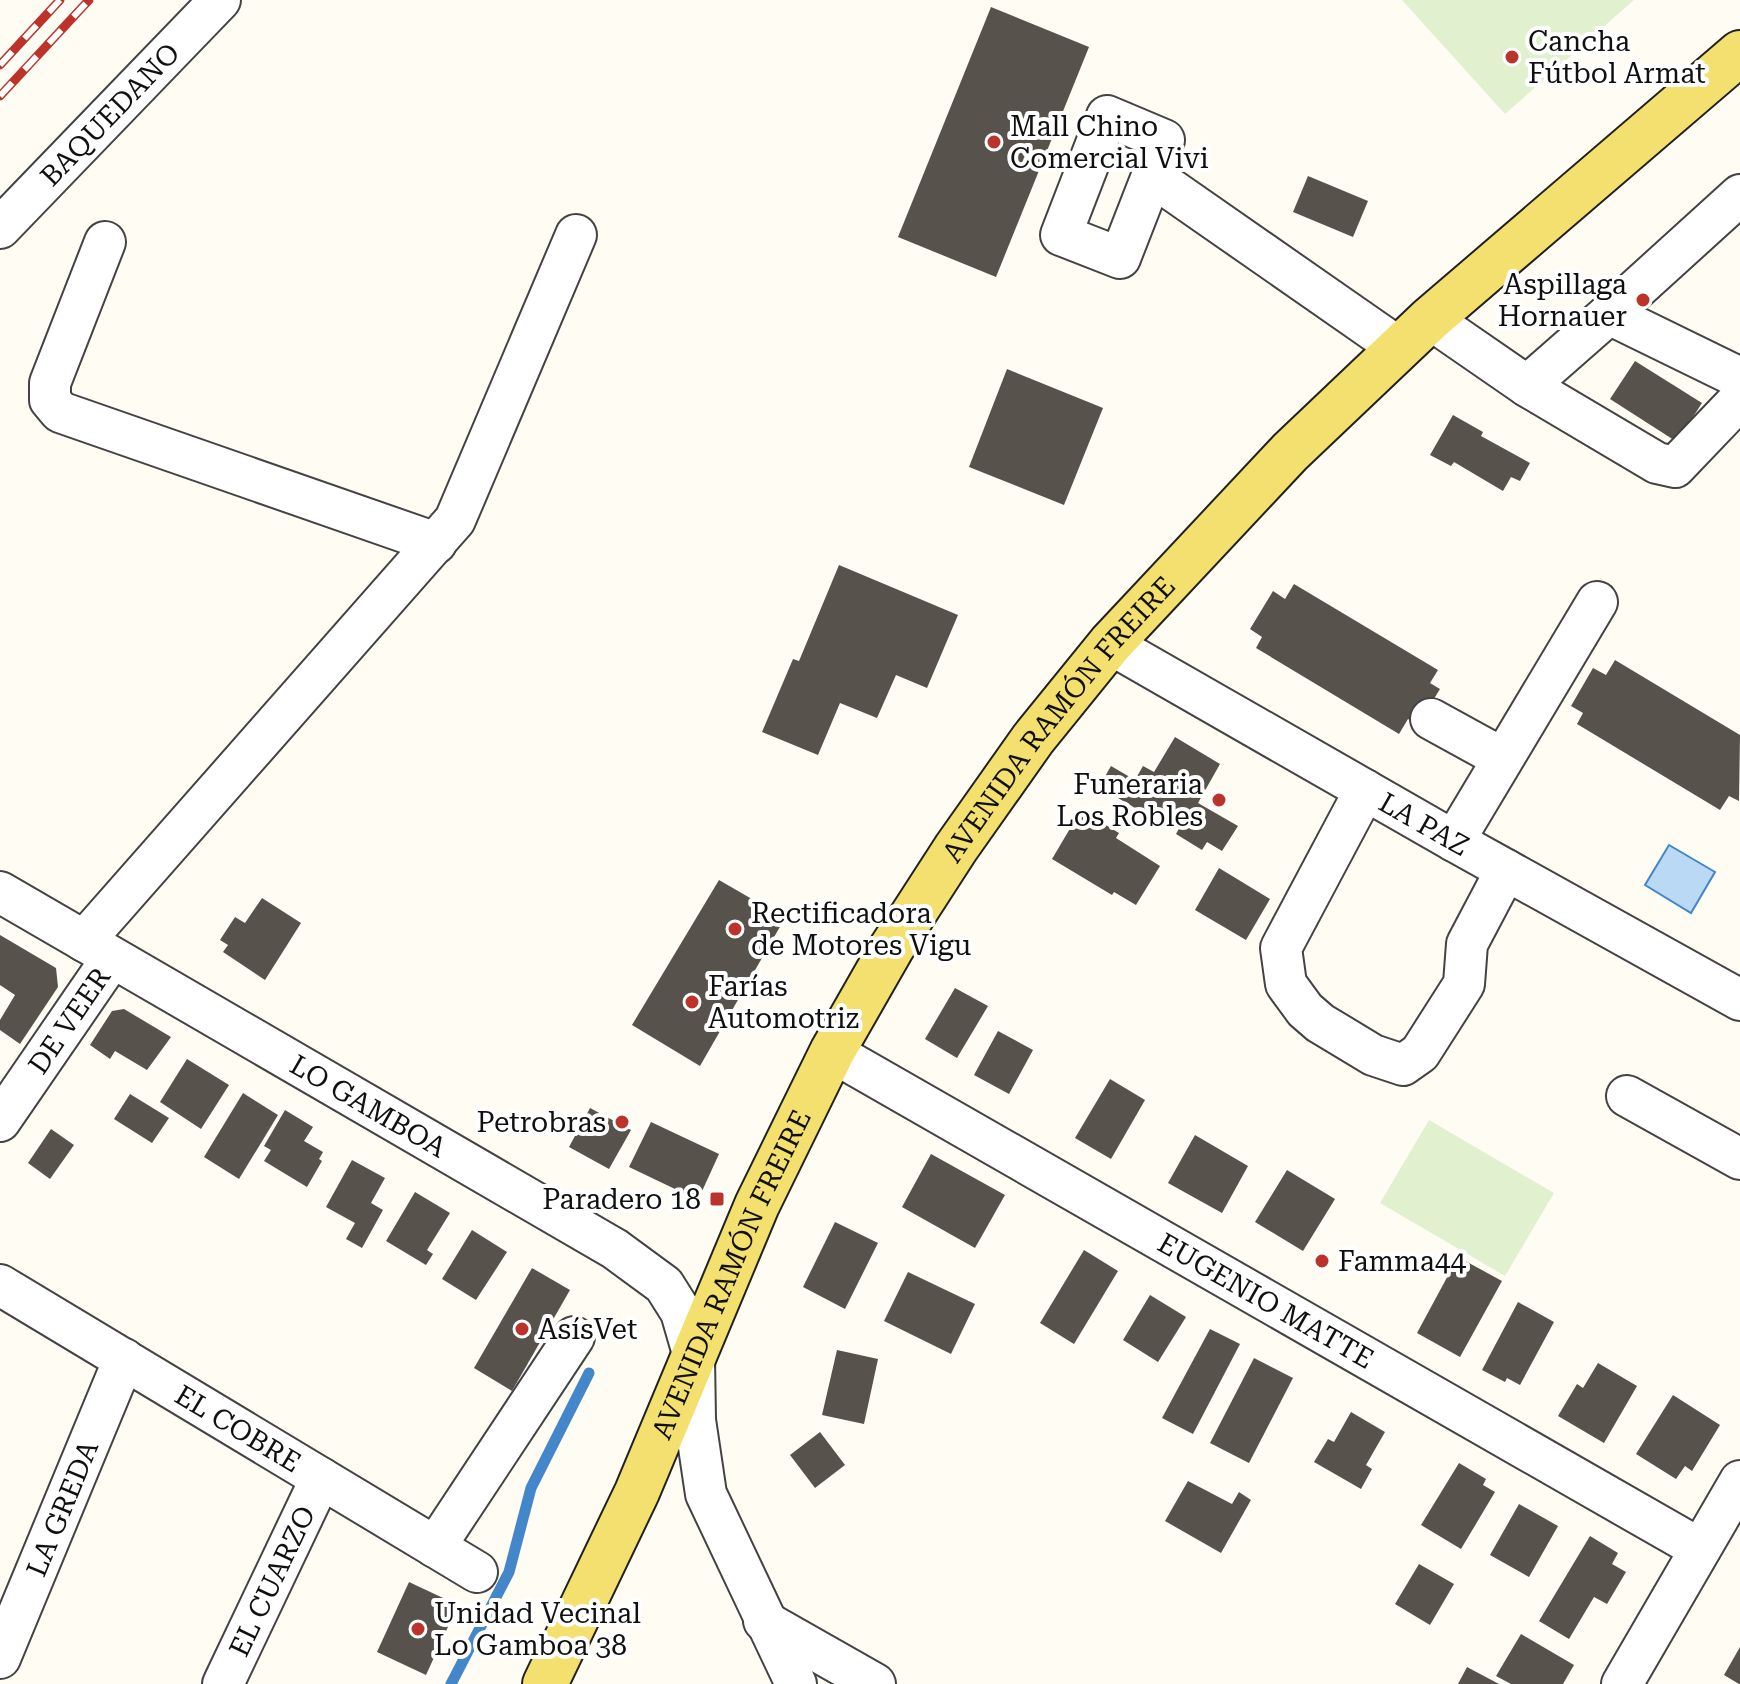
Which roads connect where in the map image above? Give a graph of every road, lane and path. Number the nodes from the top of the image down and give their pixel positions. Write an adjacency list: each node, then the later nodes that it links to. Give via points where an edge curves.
1 (220, 0): 5 (street, BAQUEDANO)
2 (1740, 53): 9 (main road, AVENIDA RAMÓN FREIRE)
3 (1152, 176): 10 (street)
4 (1740, 195): 8 (street)
5 (0, 228)
6 (576, 235): 14 (street, DE VEER, via 455,520)
7 (105, 242): 14 (street, via 50,383 50,400 60,412)
8 (1609, 314): 11 (street); 12 (street)
9 (1430, 319): 10 (main road, AVENIDA RAMÓN FREIRE); 12 (street)
10 (1399, 348): 16 (main road, AVENIDA RAMÓN FREIRE, via 1290,452)
11 (1740, 378)
12 (1527, 386): 13 (street, via 1657,463 1675,467)
13 (1740, 399)
14 (436, 543): 23 (street, DE VEER)
15 (1597, 602): 18 (street)
16 (1110, 644): 19 (street, LA PAZ); 25 (main road, AVENIDA RAMÓN FREIRE, via 1033,739 956,848)
17 (1431, 719): 18 (street)
18 (1502, 758): 20 (street)
19 (1365, 790): 20 (street, LA PAZ); 21 (street, via 1281,948 1286,984 1305,1010 1373,1055 1403,1065 1420,1053 1464,984 1467,944)
20 (1454, 841): 21 (street, LA PAZ)
21 (1506, 870): 24 (street, LA PAZ)
22 (0, 892): 23 (street, LO GAMBOA)
23 (98, 949): 27 (street, DE VEER); 31 (street, LO GAMBOA, via 615,1249 664,1285 681,1312)
24 (1740, 1000)
25 (832, 1052): 31 (main road, AVENIDA RAMÓN FREIRE, via 757,1205); 36 (street, EUGENIO MATTE)
26 (1627, 1096): 28 (street)
27 (0, 1121)
28 (1740, 1159)
29 (0, 1285): 32 (street, EL COBRE)
30 (574, 1337): 35 (street)
31 (694, 1357): 38 (street, LO GAMBOA, via 695,1420 706,1494); 41 (main road, AVENIDA RAMÓN FREIRE, via 637,1492)
32 (124, 1359): 33 (street, EL COBRE); 39 (street, LA GREDA)
33 (321, 1478): 35 (street, EL COBRE); 40 (street, EL CUARZO)
34 (1740, 1481): 36 (street)
35 (435, 1547): 37 (street, EL COBRE)
36 (1700, 1549): 44 (street)
37 (477, 1572)
38 (764, 1621): 42 (street, LO GAMBOA); 43 (street)
39 (0, 1658)
40 (223, 1684)
41 (545, 1684)
42 (796, 1684)
43 (875, 1684)
44 (1622, 1684)

